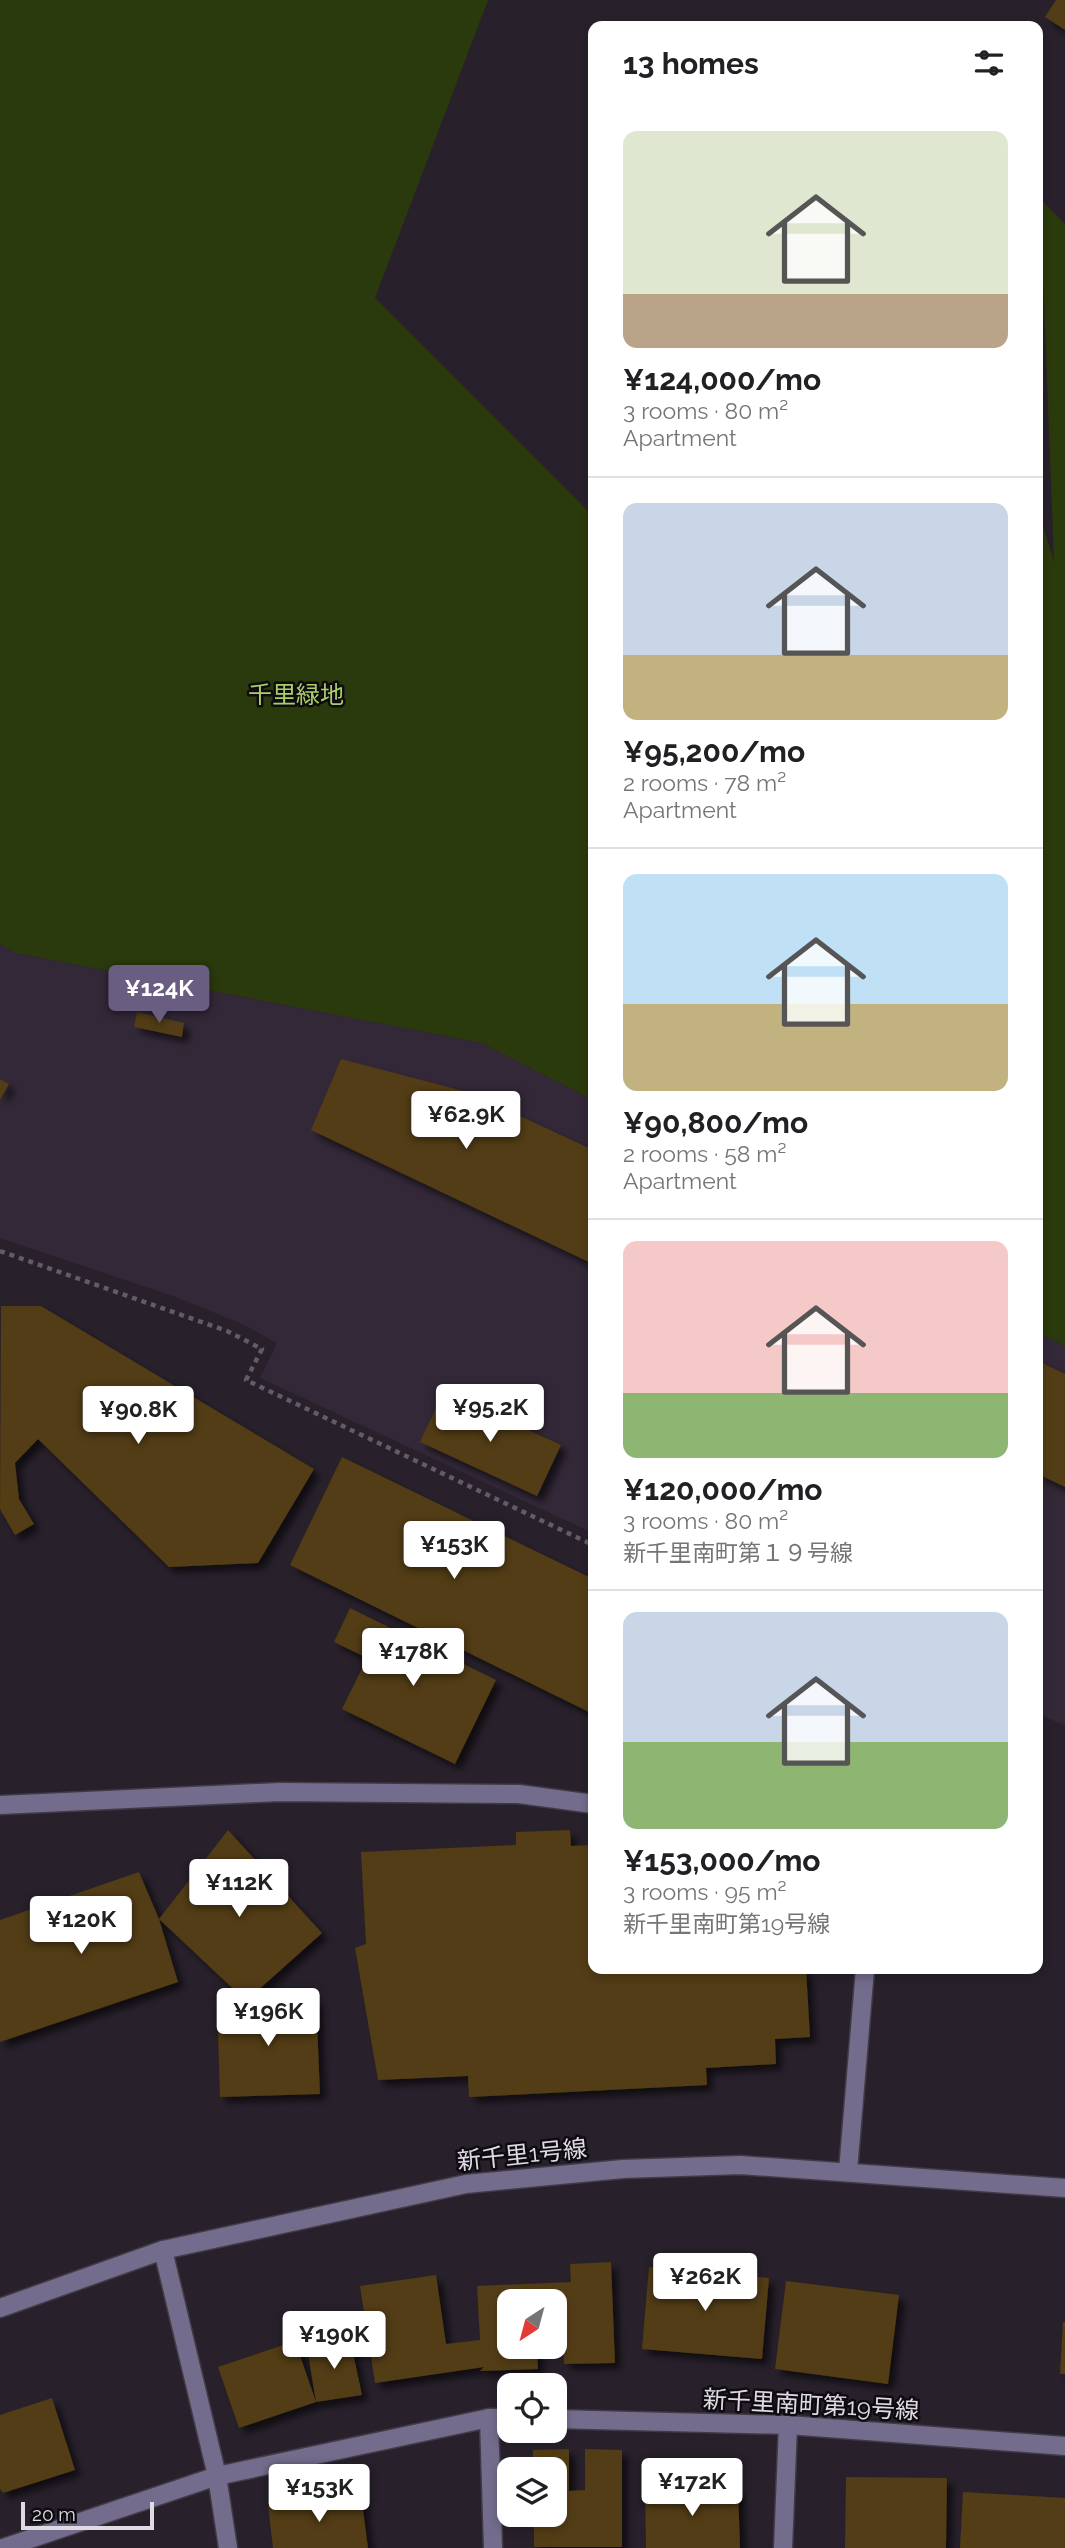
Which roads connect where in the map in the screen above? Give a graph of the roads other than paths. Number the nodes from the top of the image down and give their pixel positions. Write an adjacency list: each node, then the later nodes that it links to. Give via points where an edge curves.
1 (588, 1803): 2 (street, via 519,1794 280,1792)
2 (0, 1805)
3 (865, 1974): 4 (street)
4 (848, 2171): 5 (street, 新千里1号線); 6 (street, 新千里1号線, via 740,2165 623,2169 466,2184)
5 (1065, 2188)
6 (163, 2250): 7 (street, 新千里1号線); 13 (street)
7 (0, 2308)
8 (489, 2418): 9 (street); 13 (street); 16 (street)
9 (497, 2418)
10 (567, 2419): 11 (street, 新千里南町第19号線)
11 (788, 2425): 12 (street, 新千里南町第19号線); 17 (street)
12 (1065, 2446)
13 (217, 2476): 14 (street); 15 (street)
14 (3, 2548)
15 (228, 2548)
16 (493, 2548)
17 (783, 2548)

